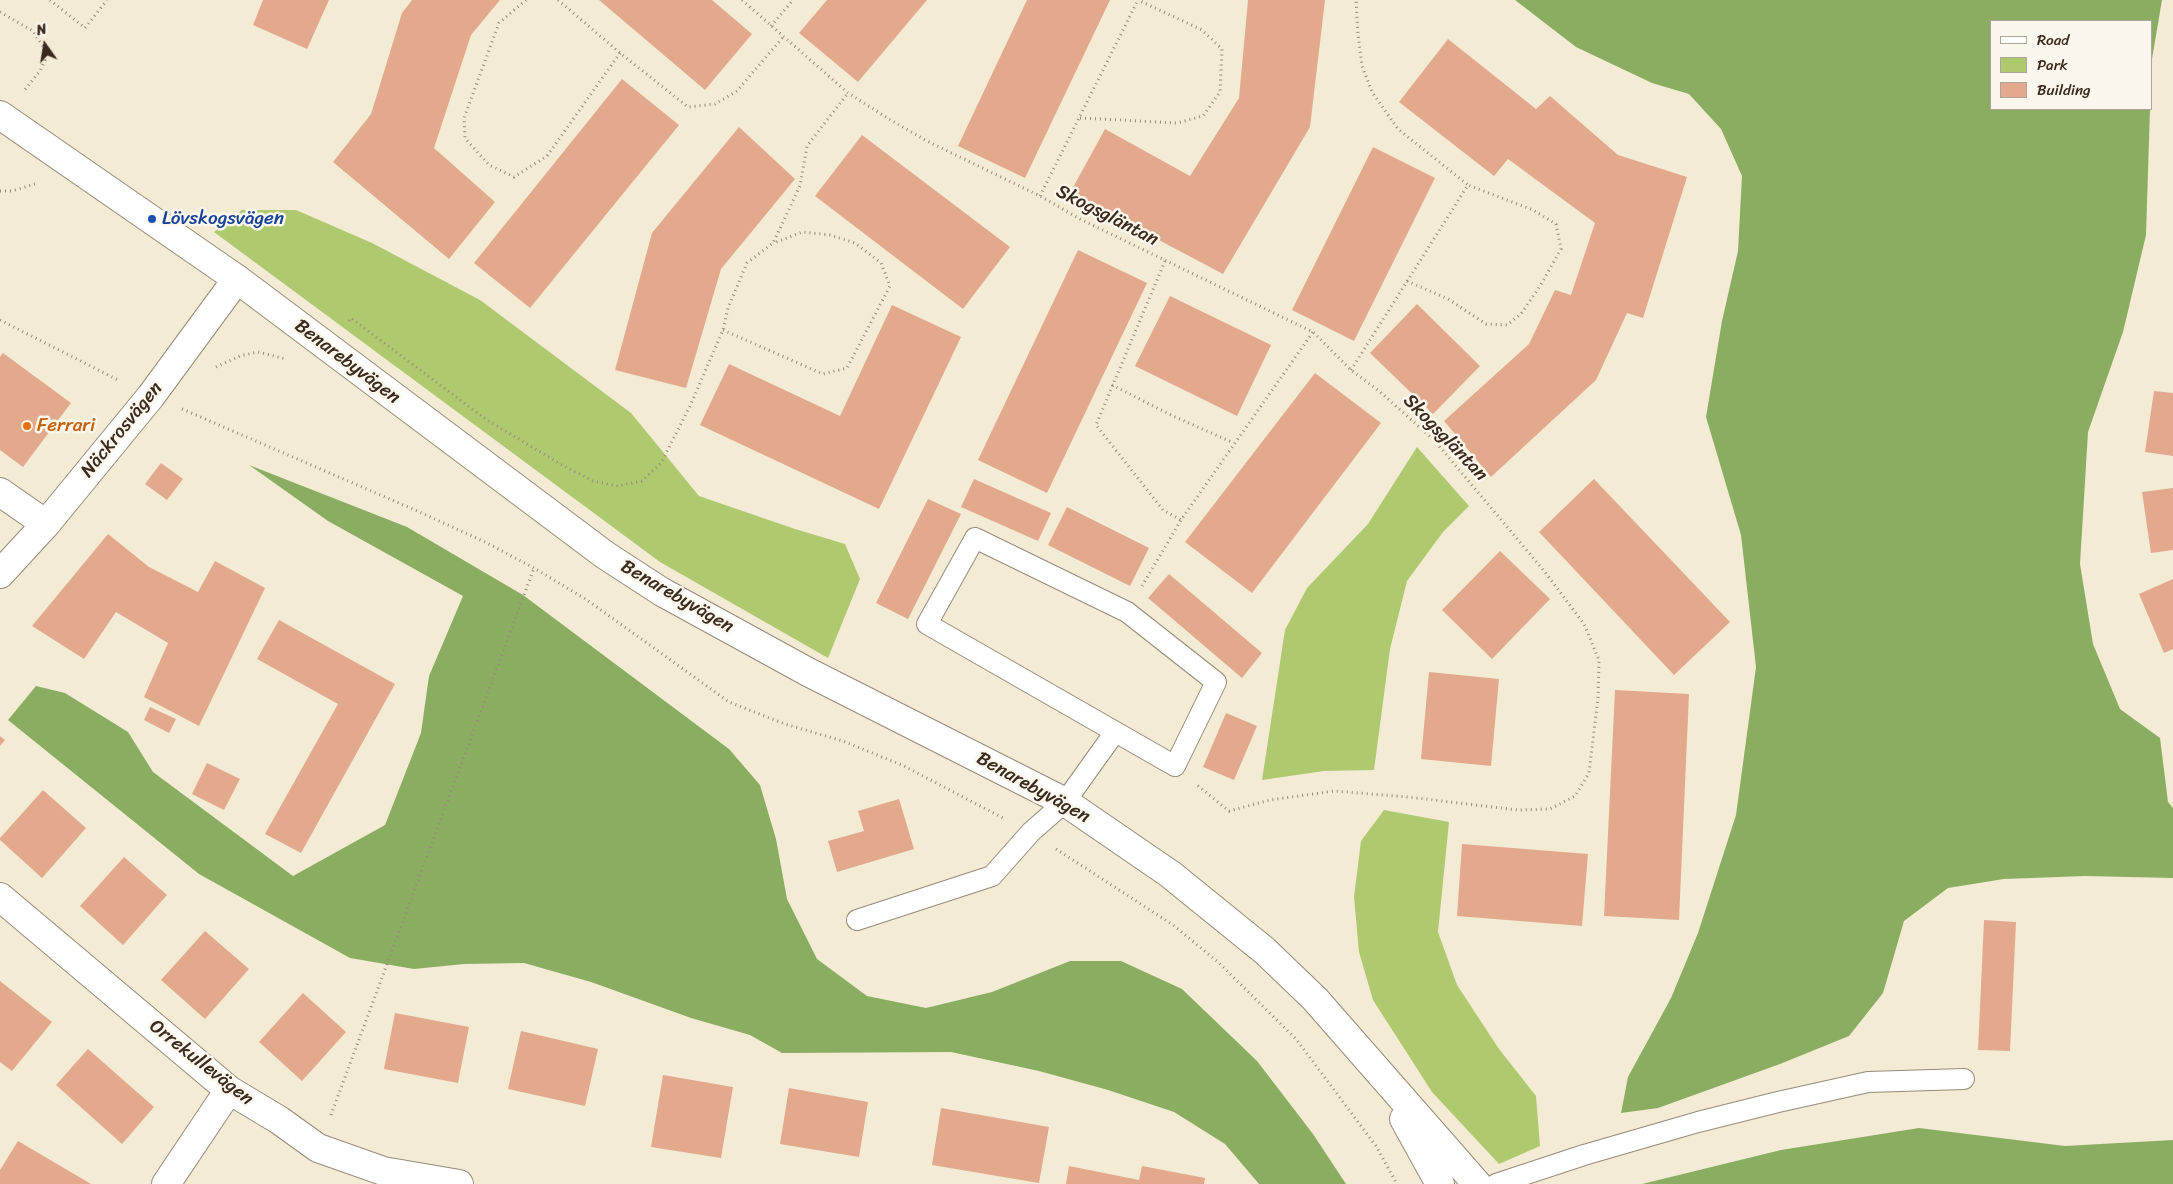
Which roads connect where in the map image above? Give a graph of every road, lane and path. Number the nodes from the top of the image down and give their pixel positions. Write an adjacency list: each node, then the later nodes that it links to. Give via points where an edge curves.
1 (50, 0): 2 (path, via 85,28)
2 (107, 0)
3 (526, 0): 12 (path, via 499,23 464,118 465,138 489,165 514,177 547,156)
4 (558, 0): 12 (path)
5 (742, 0): 10 (path, Skogsgläntan)
6 (793, 0): 10 (path)
7 (1138, 0): 16 (path); 16 (path, via 1202,30 1222,49 1220,92 1204,116 1177,123)
8 (1356, 0): 18 (path, via 1362,66 1372,92 1398,129)
9 (0, 12): 14 (path, via 33,31 44,48 45,60 40,71)
10 (771, 26): 11 (path, Skogsgläntan)
11 (784, 36): 12 (path, via 737,91 715,104 688,107); 13 (path, Skogsgläntan)
12 (620, 53)
13 (848, 93): 20 (path, Skogsgläntan, via 927,141); 21 (path, via 807,146 800,186)
14 (22, 94)
15 (0, 115): 23 (street, Benarebyvägen)
16 (1080, 118): 20 (path)
17 (31, 184): 19 (path, via 12,191)
18 (1468, 185): 24 (path); 24 (path, via 1533,210 1556,224 1561,249 1540,286 1521,314 1507,325 1486,324 1448,298)
19 (0, 191)
20 (1040, 196): 22 (path, Skogsgläntan)
21 (774, 243): 26 (path, via 747,263 728,308); 26 (path, via 802,232 830,235 854,243 881,263 890,286 847,368 823,374)
22 (1165, 261): 27 (path, Skogsgläntan); 29 (path)
23 (237, 280): 30 (street, Näckrosvägen); 41 (street, Benarebyvägen, via 605,555 662,592 868,703)
24 (1407, 281): 28 (path)
25 (0, 320): 30 (path)
26 (723, 330): 31 (path)
27 (1313, 332): 28 (path, Skogsgläntan); 32 (path)
28 (1351, 370): 40 (path, Skogsgläntan, via 1434,440 1545,572 1584,624 1599,660 1589,773 1575,796 1550,809 1518,810 1334,791 1270,800 1229,811)
29 (1112, 385): 32 (path); 34 (path, via 1096,425 1163,510)
30 (151, 396): 35 (street, Näckrosvägen); 36 (path, via 415,510)
31 (690, 406)
32 (1234, 443): 34 (path)
33 (0, 492): 35 (street)
34 (1181, 520): 38 (path)
35 (46, 524): 37 (street, Näckrosvägen)
36 (534, 568): 42 (path, via 587,600 729,702 843,741 904,766); 48 (path)
37 (0, 574)
38 (1127, 612): 39 (lane, via 974,538 927,624); 40 (lane, via 1216,682)
39 (1115, 732): 40 (lane); 41 (lane)
40 (1174, 766)
41 (1065, 802): 42 (lane); 45 (street, Benarebyvägen, via 1170,874 1265,951)
42 (1031, 832): 44 (lane, via 992,876); 51 (path, via 1173,925 1218,962 1296,1039 1376,1146)
43 (0, 897): 47 (street, Orrekullevägen)
44 (857, 920)
45 (1364, 1053): 52 (street, Benarebyvägen); 53 (street, Benarebyvägen)
46 (1964, 1079): 54 (lane, via 1868,1082 1778,1102 1679,1127)
47 (229, 1090): 49 (street); 50 (street, Orrekullevägen, via 318,1148 383,1171)
48 (330, 1118)
49 (166, 1184)
50 (459, 1184)
51 (1397, 1184)
52 (1440, 1184)
53 (1477, 1184)
54 (1496, 1184)

